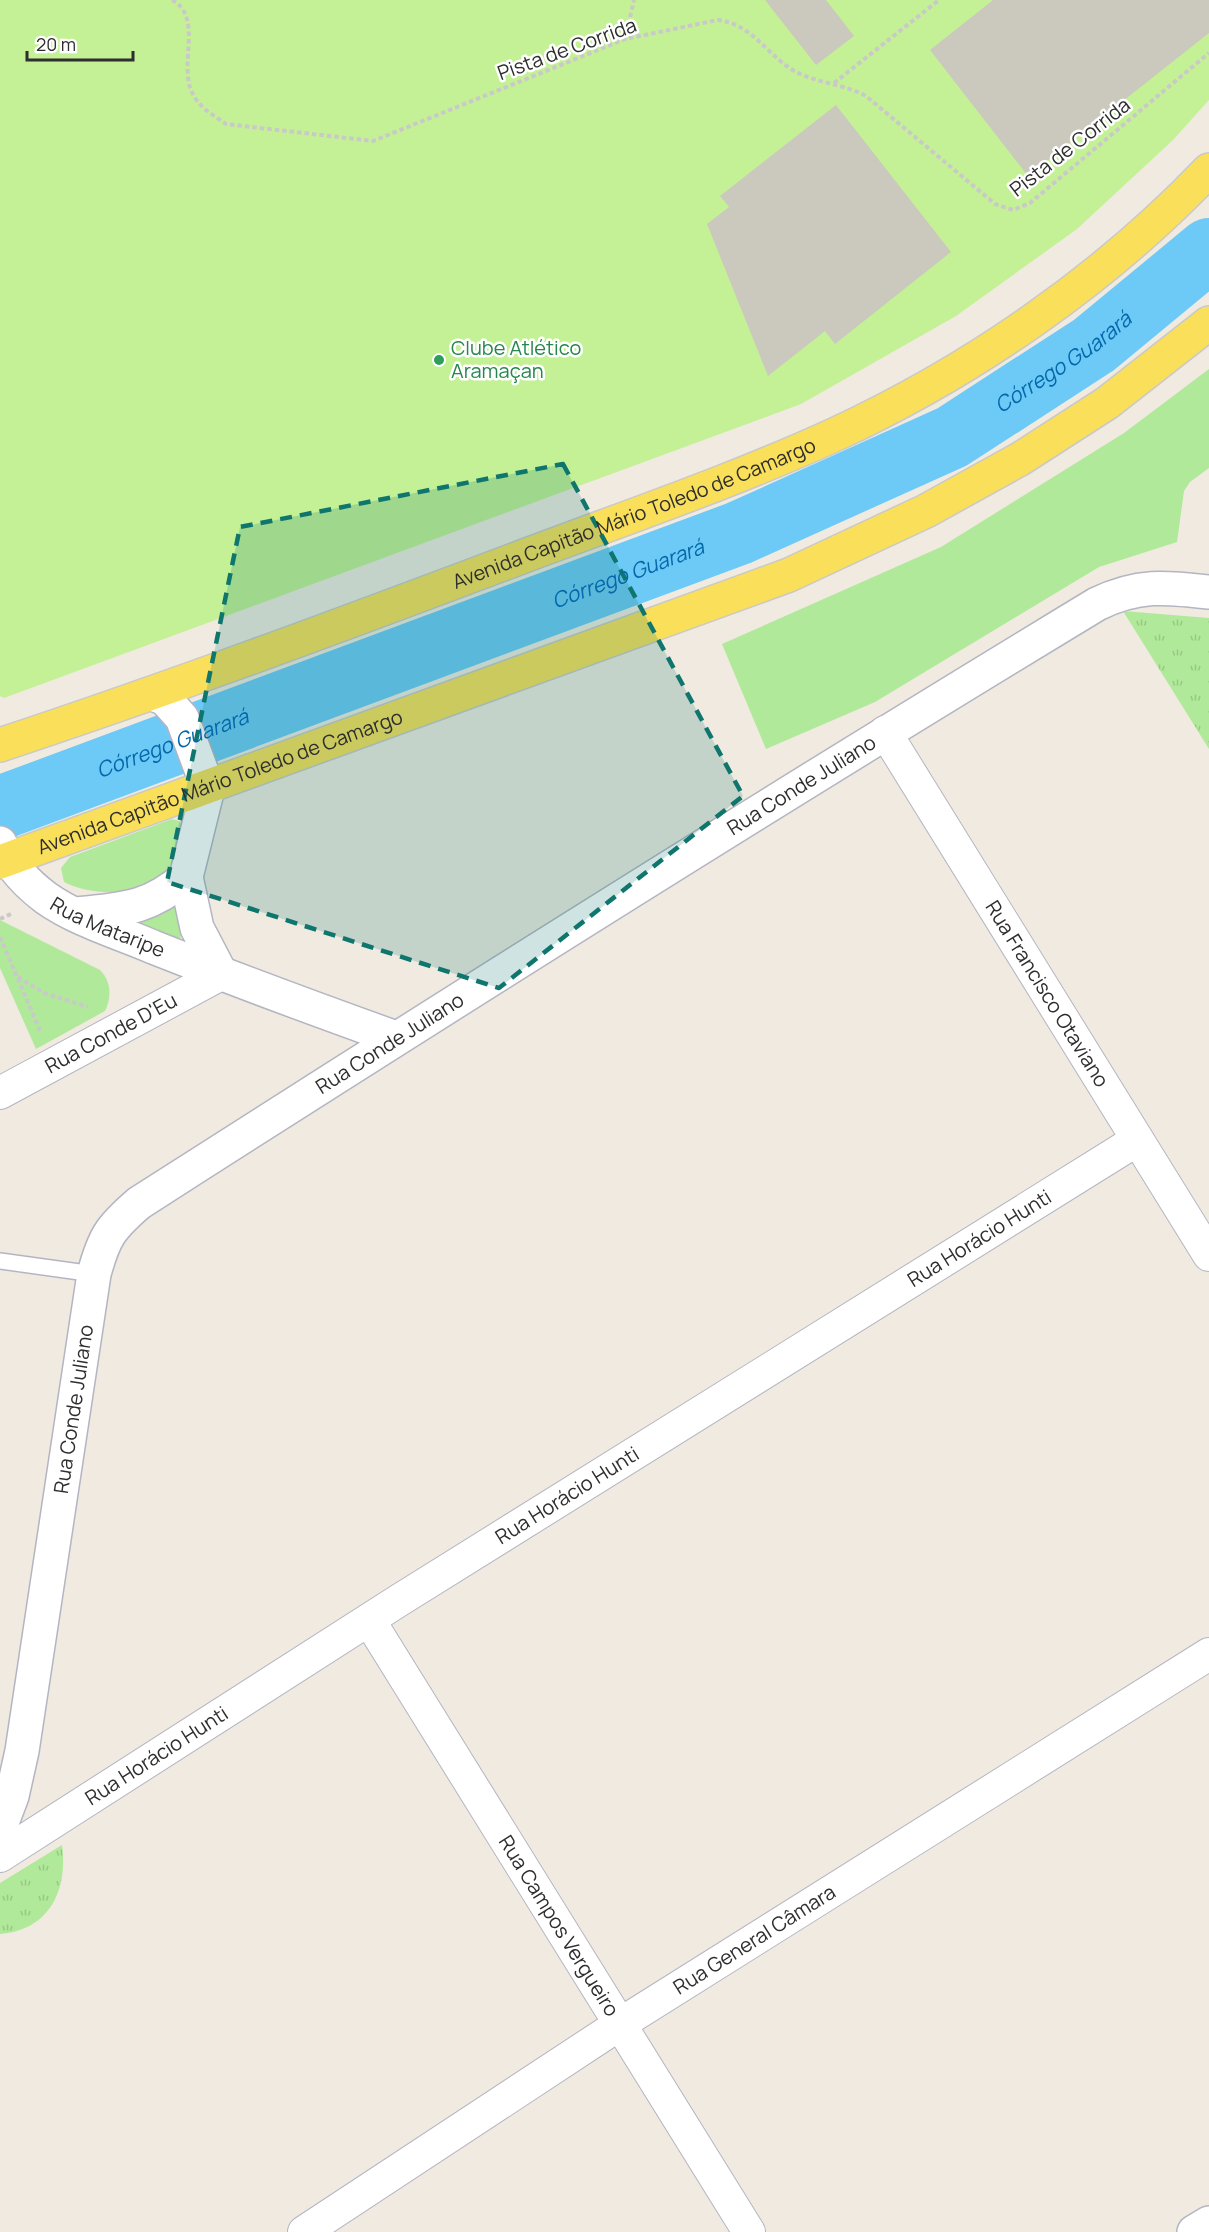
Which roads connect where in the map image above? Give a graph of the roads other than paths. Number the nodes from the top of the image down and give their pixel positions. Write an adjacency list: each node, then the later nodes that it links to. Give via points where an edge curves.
1 (1209, 170): 4 (main road, Avenida Capitão Mário Toledo de Camargo, via 1105,265 1020,329 930,386 835,434 737,475)
2 (1209, 323): 7 (main road, Avenida Capitão Mário Toledo de Camargo, via 1107,403 1020,459 926,511 800,570)
3 (1209, 592): 5 (street, Rua Conde Juliano, via 1151,587 1116,595)
4 (153, 694): 6 (main road, Avenida Capitão Mário Toledo de Camargo); 7 (street, via 165,699 182,718)
5 (885, 732): 12 (street, Rua Conde Juliano); 14 (street, Rua Francisco Otaviano)
6 (0, 746)
7 (204, 778): 8 (main road, Avenida Capitão Mário Toledo de Camargo); 9 (street)
8 (2, 855): 10 (street, Rua Mataripe, via 25,880)
9 (186, 877): 10 (street, via 164,895 142,904); 11 (street, via 197,928)
10 (75, 915): 11 (street, Rua Mataripe)
11 (221, 974): 12 (street, Rua Mataripe); 13 (street, Rua Conde D'Eu)
12 (396, 1038): 17 (street, Rua Conde Juliano, via 139,1203 114,1225 102,1246)
13 (0, 1092)
14 (1137, 1140): 15 (street, Rua Francisco Otaviano); 18 (street, Rua Horácio Hunti)
15 (1209, 1255)
16 (0, 1261): 17 (lane)
17 (94, 1274): 20 (street, Rua Conde Juliano, via 22,1751)
18 (369, 1620): 21 (street, Rua Horácio Hunti); 22 (street, Rua Campos Vergueiro)
19 (1209, 1654): 22 (street, Rua General Câmara)
20 (0, 1828)
21 (0, 1856)
22 (620, 2024): 24 (street, Rua General Câmara); 25 (street, Rua Campos Vergueiro)
23 (1209, 2223): 26 (street)
24 (304, 2232)
25 (749, 2232)
26 (1194, 2232)

